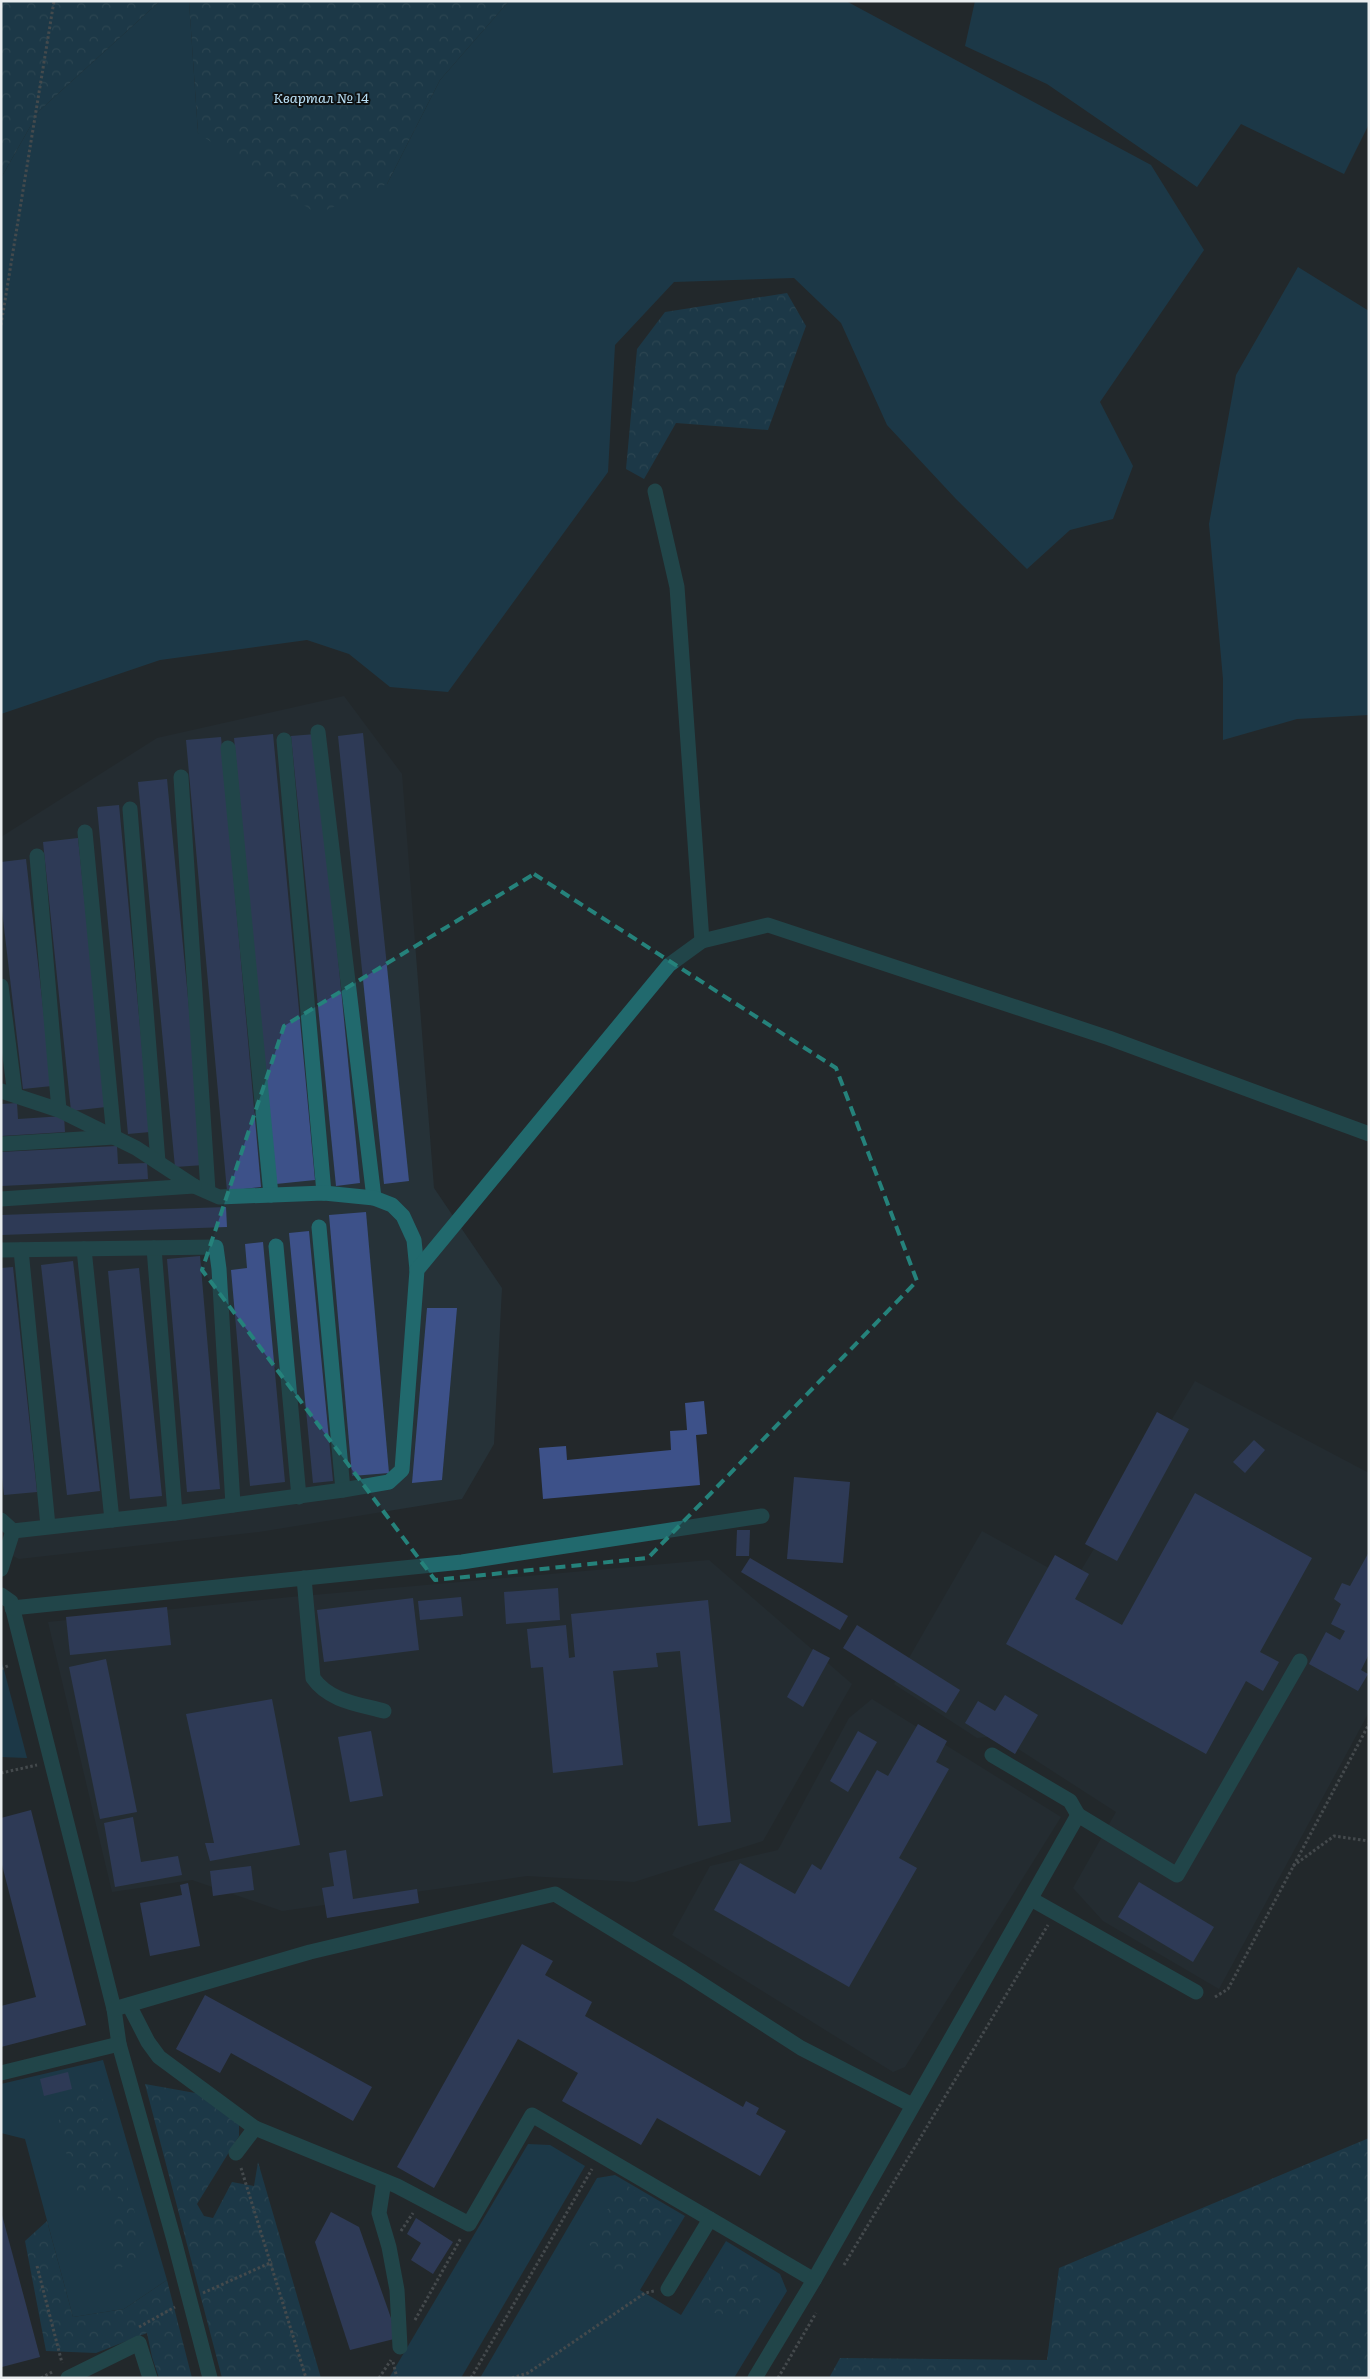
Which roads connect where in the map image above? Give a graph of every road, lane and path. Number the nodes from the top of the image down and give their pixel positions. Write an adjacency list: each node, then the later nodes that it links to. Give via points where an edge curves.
1 (54, 1): 2 (path)
2 (1, 325)
3 (655, 492): 11 (street, via 677,587)
4 (318, 732): 22 (street)
5 (284, 740): 20 (street)
6 (228, 748): 21 (street)
7 (181, 777): 19 (street)
8 (130, 809): 18 (street)
9 (85, 832): 16 (street)
10 (37, 856): 14 (street)
11 (702, 941): 15 (street, via 768,925 1109,1038); 30 (street, via 669,965)
12 (1, 986): 13 (street)
13 (8, 1093): 14 (street)
14 (59, 1110): 16 (street)
15 (1369, 1134)
16 (114, 1138): 17 (street); 18 (street)
17 (1, 1144)
18 (158, 1162): 19 (street)
19 (201, 1189): 21 (street, via 219,1198); 23 (street)
20 (324, 1193): 21 (street); 22 (street)
21 (270, 1195)
22 (374, 1198): 30 (street, via 392,1205 403,1216 414,1240)
23 (1, 1199)
24 (320, 1227): 31 (street)
25 (276, 1246): 32 (street)
26 (154, 1248): 27 (street); 33 (street, via 216,1247); 34 (street)
27 (84, 1249): 29 (street); 37 (street)
28 (1, 1250): 29 (street)
29 (21, 1250): 38 (street)
30 (417, 1270): 31 (street, via 402,1470 389,1482)
31 (343, 1490): 32 (street)
32 (299, 1497): 33 (street)
33 (233, 1505): 34 (street)
34 (174, 1513): 37 (street)
35 (762, 1516): 41 (street, via 462,1562)
36 (1, 1520): 39 (street)
37 (112, 1520): 38 (street)
38 (48, 1526): 39 (street)
39 (13, 1531): 40 (street)
40 (1, 1568)
41 (304, 1578): 42 (street); 44 (street, via 313,1678 333,1697)
42 (8, 1602): 47 (street)
43 (1300, 1661): 49 (street, via 1176,1875)
44 (384, 1711)
45 (1369, 1724): 51 (path)
46 (992, 1755): 49 (street, via 1070,1801)
47 (52, 1762): 48 (path); 56 (street)
48 (1, 1773)
49 (1078, 1815): 52 (street)
50 (1369, 1841): 51 (path, via 1334,1836)
51 (1291, 1868): 55 (path, via 1228,1989)
52 (1031, 1899): 53 (street); 59 (street)
53 (1055, 1913): 54 (street); 70 (path)
54 (1196, 1992)
55 (1215, 1997)
56 (122, 2007): 57 (street); 59 (street, via 310,1952 555,1894 801,2048); 60 (street, via 159,2057)
57 (119, 2044): 58 (street); 73 (street)
58 (1, 2073)
59 (912, 2105): 71 (street)
60 (256, 2128): 61 (street); 63 (street)
61 (236, 2153): 68 (path)
62 (602, 2154): 65 (street); 66 (street, via 532,2115); 86 (path)
63 (384, 2181): 64 (street); 67 (street, via 379,2213)
64 (422, 2199): 66 (street); 67 (path)
65 (710, 2219): 71 (street); 72 (street)
66 (469, 2224): 75 (path)
67 (389, 2247): 77 (street, via 397,2290)
68 (272, 2262): 73 (path); 83 (path)
69 (37, 2266): 78 (path, via 63,2366)
70 (841, 2270)
71 (814, 2280): 88 (street)
72 (668, 2289): 87 (path, via 645,2293 528,2372)
73 (190, 2300): 76 (path); 82 (street)
74 (817, 2312): 89 (path)
75 (414, 2322)
76 (135, 2329)
77 (396, 2353): 84 (path); 85 (path)
78 (71, 2362)
79 (61, 2374): 80 (path); 81 (street, via 139,2343)
80 (41, 2378)
81 (150, 2378)
82 (210, 2378)
83 (306, 2378)
84 (379, 2378)
85 (397, 2378)
86 (471, 2378)
87 (512, 2378)
88 (755, 2378)
89 (778, 2378)

